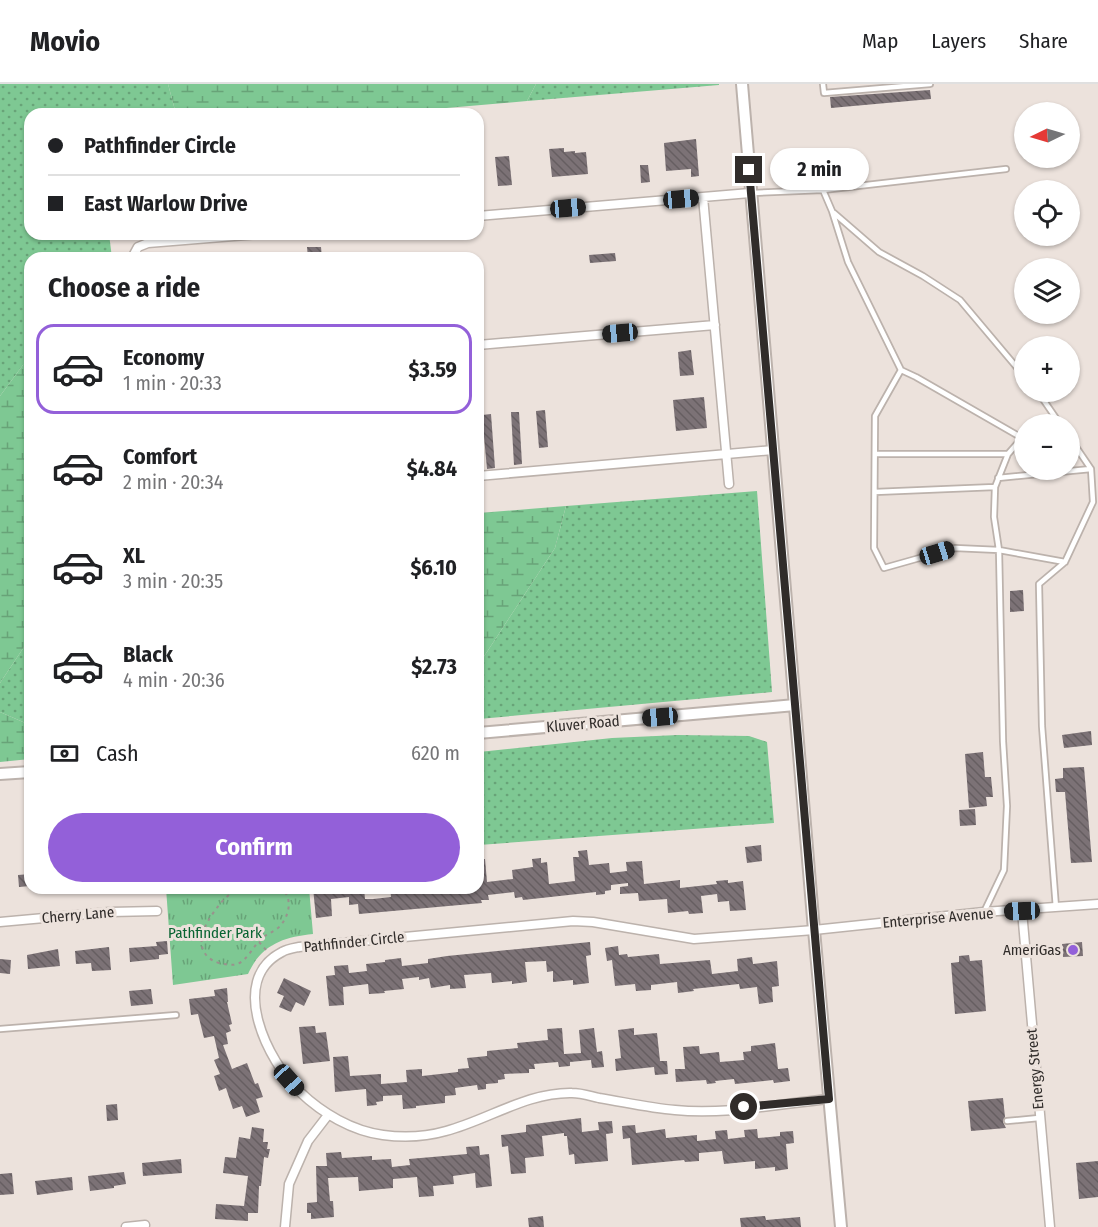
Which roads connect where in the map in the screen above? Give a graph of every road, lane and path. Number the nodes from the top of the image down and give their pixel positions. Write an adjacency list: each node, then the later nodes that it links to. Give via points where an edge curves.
1 (742, 84): 6 (street)
2 (823, 84): 3 (lane, via 824,93)
3 (930, 84)
4 (1006, 169): 5 (lane)
5 (823, 190): 6 (lane); 8 (lane)
6 (750, 193): 7 (street); 16 (street)
7 (703, 197): 9 (street); 12 (street)
8 (832, 211): 14 (lane, via 879,252 960,300); 15 (lane, via 848,262)
9 (484, 215)
10 (185, 240): 11 (street, via 148,243)
11 (135, 252)
12 (715, 325): 13 (street); 20 (street)
13 (484, 344)
14 (1014, 364)
15 (901, 370): 18 (lane, via 875,416); 19 (lane, via 1022,438)
16 (773, 450): 20 (street); 29 (street)
17 (1080, 452): 21 (lane)
18 (875, 454): 19 (lane); 26 (lane)
19 (1008, 454): 23 (lane)
20 (726, 455): 22 (street); 24 (street)
21 (1091, 468): 23 (lane); 28 (lane, via 1093,502)
22 (484, 475)
23 (998, 478): 25 (lane)
24 (729, 484)
25 (995, 487): 26 (lane); 27 (lane)
26 (875, 492): 27 (lane, via 874,548 884,568 954,548)
27 (999, 550): 28 (lane); 39 (lane, via 1007,806 1004,870)
28 (1065, 562): 36 (lane, via 1039,584 1041,726)
29 (795, 705): 30 (street, Kluver Road); 41 (street)
30 (484, 732)
31 (24, 772): 32 (street)
32 (0, 774)
33 (231, 894): 42 (path, via 206,925 201,944 206,956 212,961 241,963)
34 (286, 894): 42 (path, via 287,914 277,929)
35 (1098, 904): 36 (street, Enterprise Avenue)
36 (1056, 908): 38 (street, Enterprise Avenue)
37 (157, 911): 40 (street, Cherry Lane)
38 (1022, 911): 39 (street, Enterprise Avenue); 48 (street, Energy Street)
39 (984, 912): 41 (street, Enterprise Avenue)
40 (0, 922)
41 (814, 930): 46 (street); 47 (street, Pathfinder Circle, via 694,939 573,921 283,951 261,971 255,987 255,1006 279,1069)
42 (258, 942): 43 (path)
43 (267, 951)
44 (176, 1014): 45 (lane)
45 (0, 1029)
46 (829, 1099): 47 (street, Pathfinder Circle, via 702,1112 571,1093 522,1102 449,1130 408,1137 354,1128); 53 (street)
47 (328, 1114): 52 (street, via 308,1141 289,1184)
48 (1039, 1118): 49 (lane); 54 (street, Energy Street)
49 (1007, 1121)
50 (145, 1225): 51 (street)
51 (126, 1227)
52 (285, 1227)
53 (841, 1227)
54 (1050, 1227)

